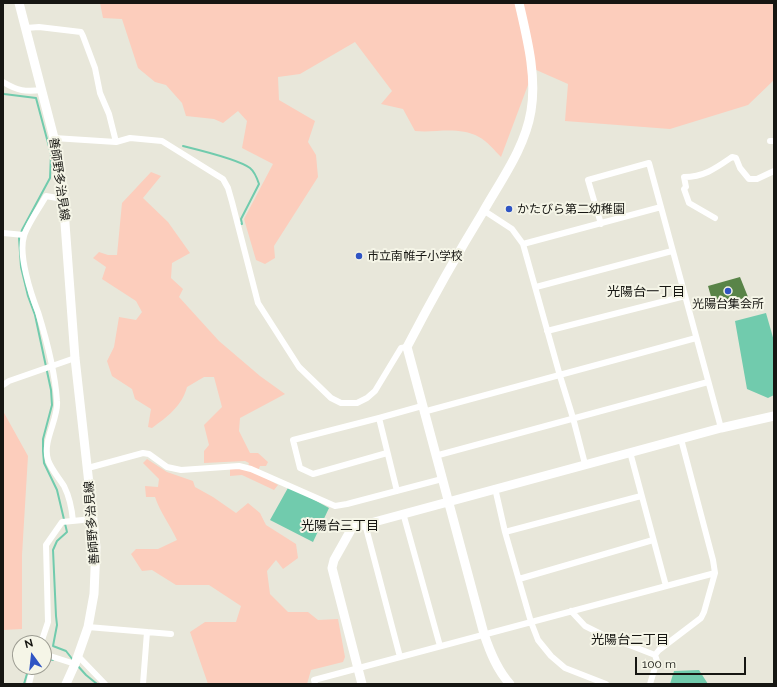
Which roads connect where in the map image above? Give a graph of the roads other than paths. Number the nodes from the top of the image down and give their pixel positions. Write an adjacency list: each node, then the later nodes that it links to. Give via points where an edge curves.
1 (19, 3): 3 (street, 善師野多治見線)
2 (519, 3): 11 (street, via 534,86 531,112 512,163)
3 (26, 28): 5 (street, 善師野多治見線); 7 (street, via 80,32 95,68 100,93 110,114)
4 (3, 82): 5 (street, via 14,89)
5 (42, 90): 6 (street, 善師野多治見線)
6 (54, 138): 7 (street); 9 (street, 善師野多治見線)
7 (116, 142): 22 (street, via 130,138 162,140 223,179 228,188 258,303 299,368 331,398 341,403 357,403 367,398 375,391 401,348)
8 (774, 171): 12 (street, via 757,179 749,179 736,158 732,157 709,172 684,177 684,189 689,203)
9 (63, 200): 15 (street, via 46,196); 23 (street, 善師野多治見線)
10 (661, 207): 13 (street); 13 (street, via 649,163 588,180); 17 (street)
11 (483, 210): 16 (street, via 512,229); 22 (street, via 433,296)
12 (715, 218)
13 (601, 224): 16 (street)
14 (3, 233): 15 (street)
15 (24, 235): 24 (street, via 22,245 28,284)
16 (523, 244): 18 (street)
17 (672, 251): 18 (street); 19 (street)
18 (536, 287): 20 (street)
19 (685, 296): 20 (street); 21 (street)
20 (547, 331): 25 (street)
21 (696, 338): 25 (street); 26 (street)
22 (407, 347): 28 (street)
23 (75, 358): 24 (street); 38 (street, 善師野多治見線)
24 (52, 366): 27 (street); 46 (street, via 58,403 48,440 48,456 64,487 72,511)
25 (560, 376): 28 (street); 31 (street)
26 (708, 382): 31 (street); 32 (street)
27 (3, 385)
28 (423, 409): 30 (street); 36 (street)
29 (774, 416): 32 (street)
30 (379, 418): 35 (street); 35 (street, via 293,440 300,468 313,474)
31 (574, 418): 36 (street); 37 (street)
32 (721, 428): 33 (street)
33 (681, 439): 34 (street); 50 (street)
34 (630, 452): 37 (street); 42 (street)
35 (386, 453): 41 (street)
36 (435, 456): 39 (street)
37 (585, 464): 40 (street)
38 (88, 468): 41 (street, via 143,453 149,454 167,467 181,470 239,466 252,469 335,506); 45 (street, 善師野多治見線)
39 (442, 479): 41 (street); 43 (street)
40 (496, 488): 43 (street); 48 (street)
41 (397, 491)
42 (641, 496): 48 (street); 49 (street)
43 (448, 501): 44 (street); 58 (street)
44 (403, 513): 47 (street); 60 (street)
45 (93, 519): 46 (street); 55 (street, 善師野多治見線, via 96,547 94,594)
46 (72, 521): 59 (street, via 62,522 46,545 48,622)
47 (365, 524): 62 (street); 65 (street, via 352,528 332,568)
48 (505, 532): 51 (street)
49 (653, 540): 51 (street); 52 (street)
50 (715, 573): 52 (street); 61 (street, via 701,618)
51 (519, 579): 54 (street)
52 (666, 586): 53 (street)
53 (571, 611): 54 (street); 61 (street, via 585,626)
54 (531, 622): 58 (street); 72 (street, via 538,640 565,668)
55 (88, 627): 56 (street); 64 (street, 善師野多治見線)
56 (147, 632): 57 (street); 68 (street)
57 (171, 634)
58 (484, 634): 60 (street); 71 (street, via 490,652)
59 (44, 635)
60 (440, 646): 62 (street)
61 (655, 655): 73 (street, via 656,661)
62 (400, 656): 65 (street)
63 (52, 657): 64 (street)
64 (74, 661): 66 (street, 善師野多治見線); 67 (street)
65 (357, 668): 69 (street, via 314,680); 70 (street)
66 (66, 684)
67 (105, 684)
68 (143, 684)
69 (315, 684)
70 (362, 684)
71 (510, 684)
72 (606, 684)
73 (650, 684)

